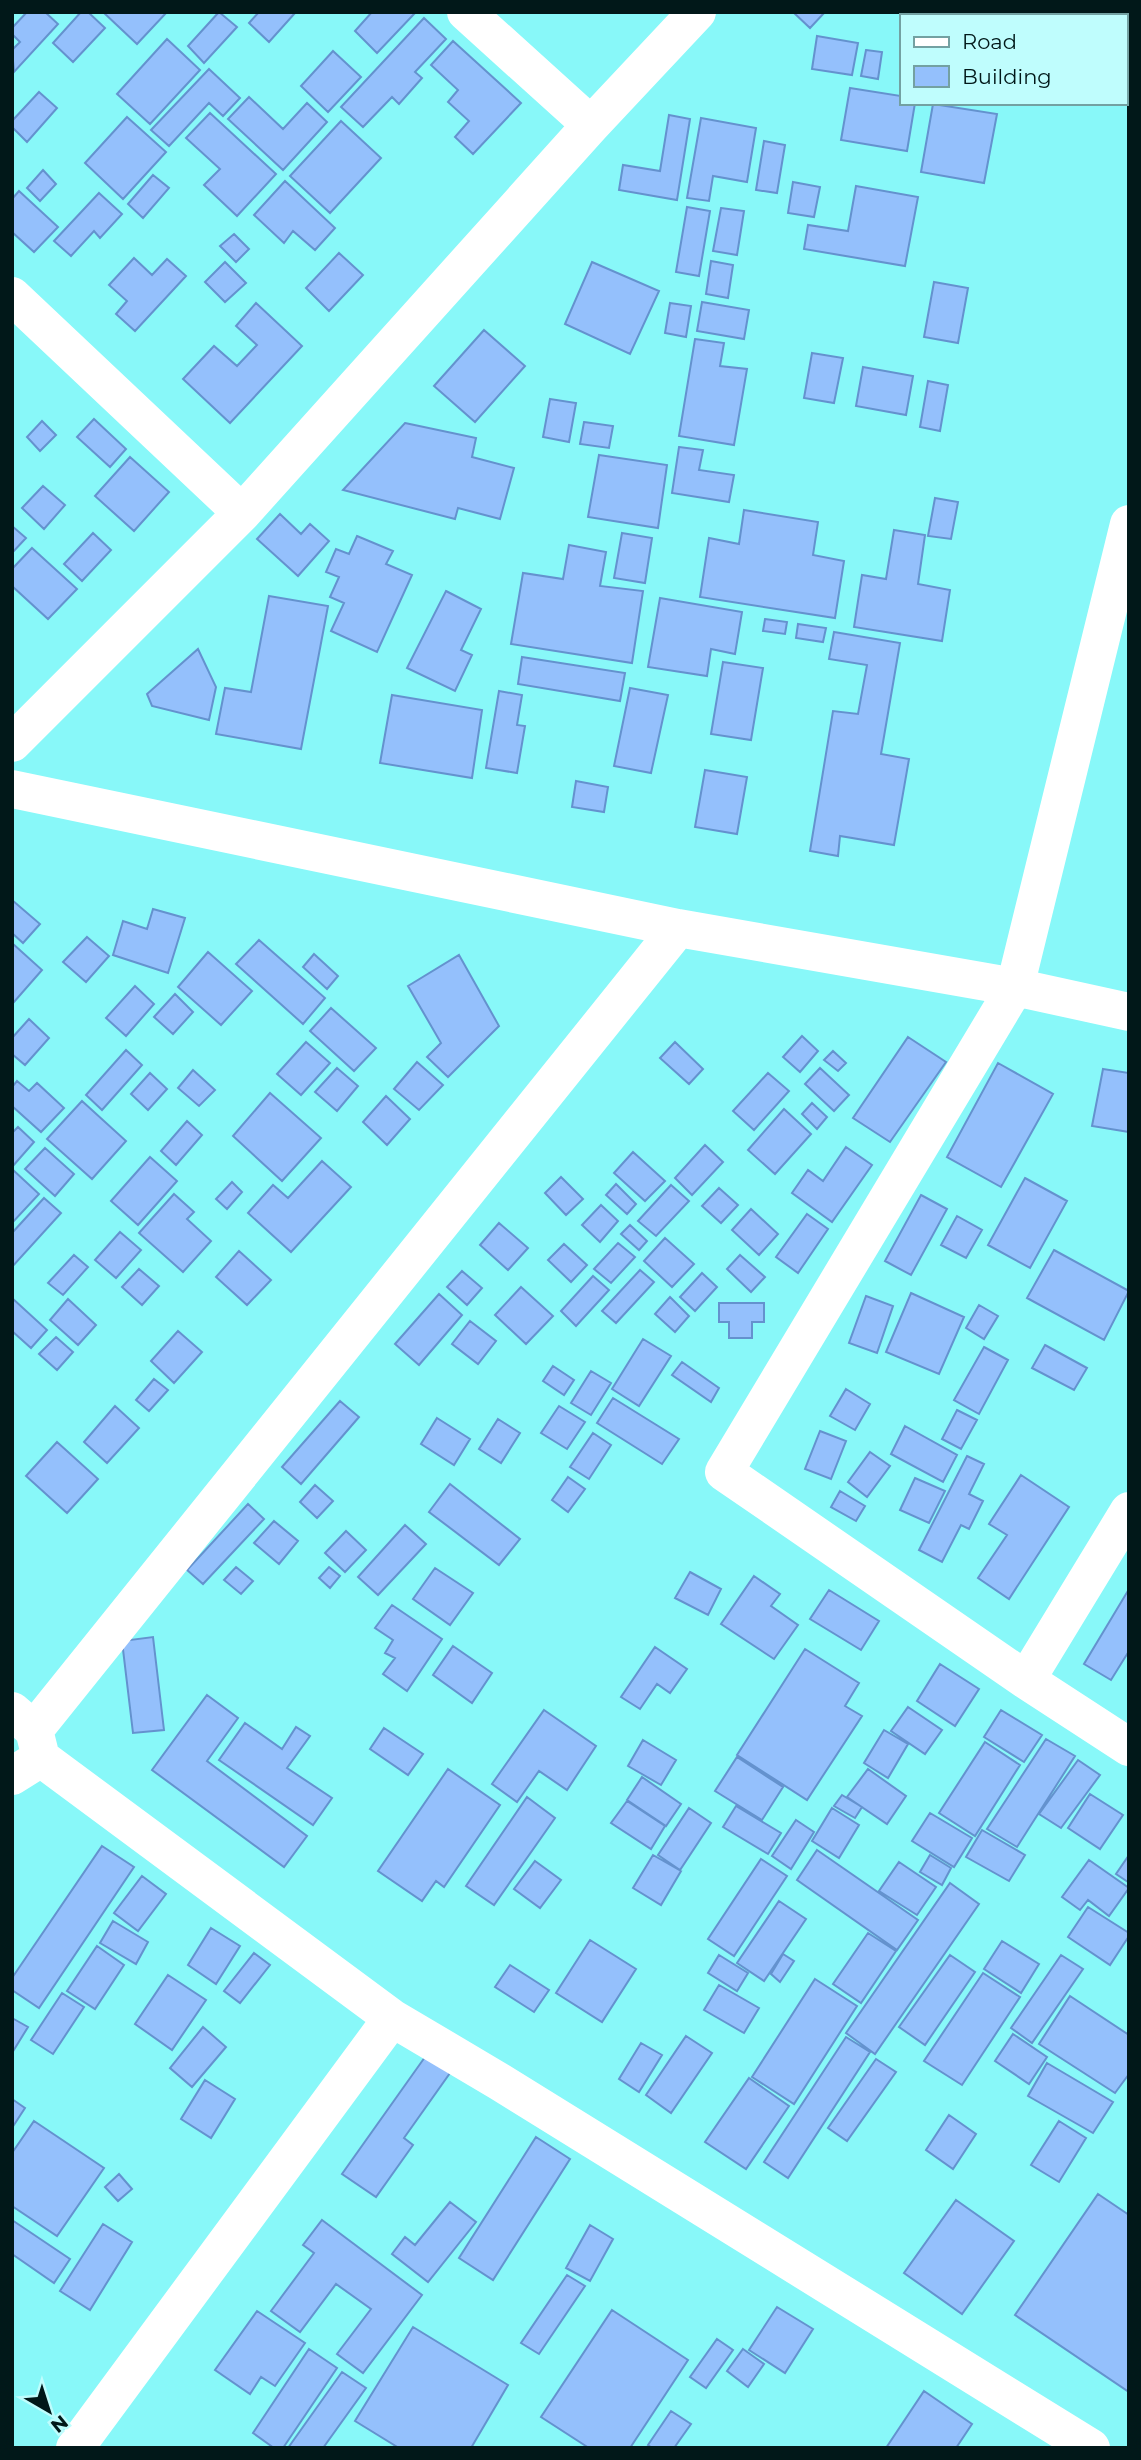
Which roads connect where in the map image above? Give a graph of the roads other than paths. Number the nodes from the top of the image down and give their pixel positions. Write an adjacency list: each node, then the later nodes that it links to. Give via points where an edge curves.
1 (466, 12): 3 (street)
2 (697, 12): 3 (street)
3 (591, 125): 5 (street)
4 (12, 296): 5 (street)
5 (242, 513): 7 (street)
6 (1129, 524): 10 (street)
7 (12, 743)
8 (12, 789): 9 (street)
9 (678, 928): 10 (street); 14 (street)
10 (1015, 988): 11 (street); 13 (street, via 724,1472)
11 (1129, 1012)
12 (1129, 1511): 13 (street)
13 (1026, 1680): 15 (street)
14 (25, 1744): 16 (street)
15 (1129, 1747)
16 (392, 2018): 17 (street); 18 (street)
17 (75, 2448)
18 (1091, 2448)

